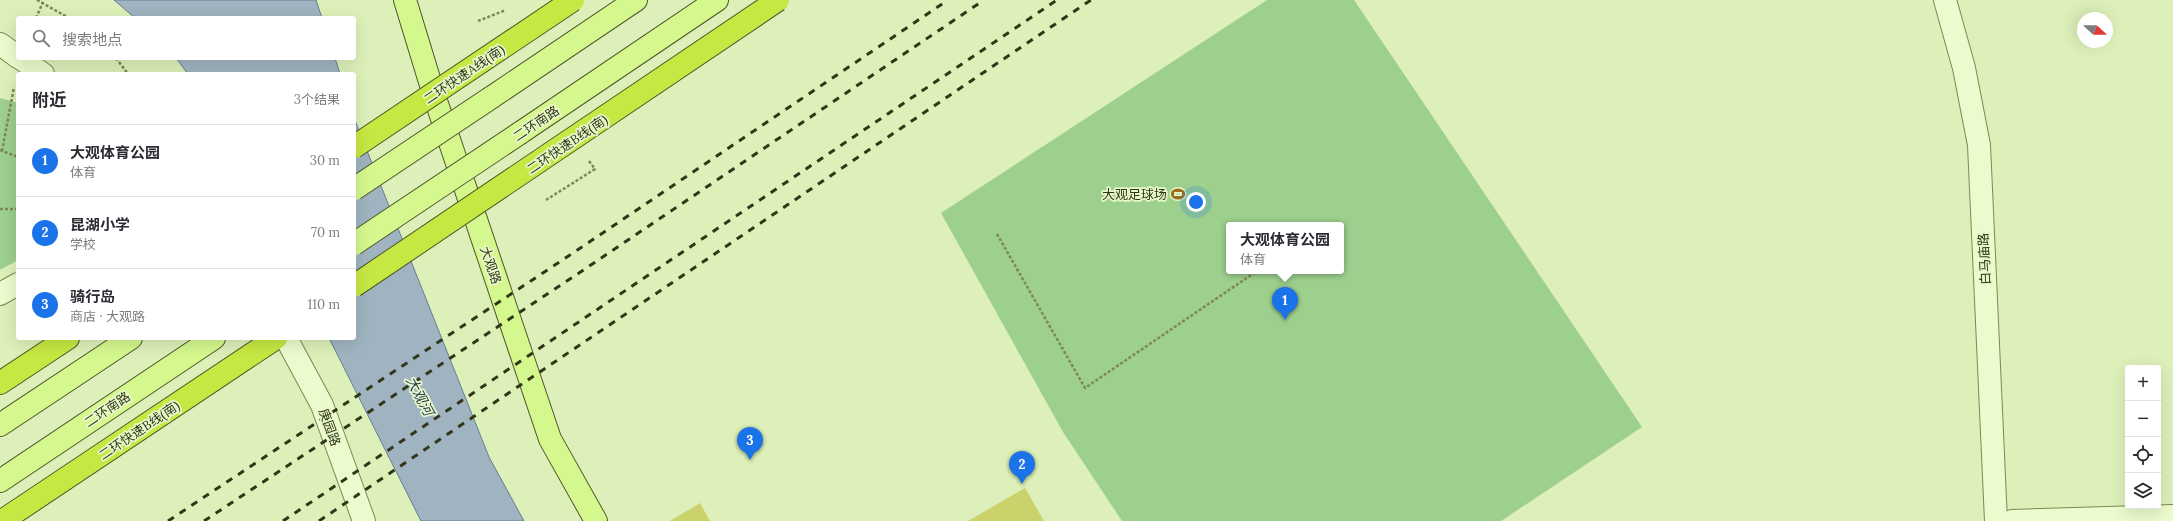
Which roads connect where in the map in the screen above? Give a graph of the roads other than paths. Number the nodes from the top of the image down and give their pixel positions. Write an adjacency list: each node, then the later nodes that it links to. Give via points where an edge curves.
1 (405, 0): 28 (main road, 大观路, via 434,95 550,439)
2 (573, 0): 11 (highway, 二环快速A线(南), bridge)
3 (636, 0): 12 (main road, bridge)
4 (717, 0): 13 (main road, 二环南路, bridge)
5 (778, 0): 15 (highway, 二环快速B线(南), bridge)
6 (1945, 0): 29 (street, 白马庙路, via 1964,68 1979,145)
7 (0, 44): 8 (street)
8 (16, 55)
9 (23, 60): 10 (street)
10 (40, 72)
11 (356, 146)
12 (356, 188)
13 (356, 243)
14 (16, 285): 16 (street)
15 (356, 285)
16 (0, 294)
17 (65, 340): 22 (highway)
18 (128, 340): 23 (main road)
19 (211, 340): 24 (main road, 二环南路)
20 (273, 340): 26 (highway, 二环快速B线(南))
21 (287, 340): 27 (street, 庚园路, via 322,405)
22 (0, 383)
23 (0, 426)
24 (0, 481)
25 (2173, 516): 30 (street)
26 (2, 521)
27 (364, 521)
28 (596, 521)
29 (1996, 521)
30 (2012, 521)

